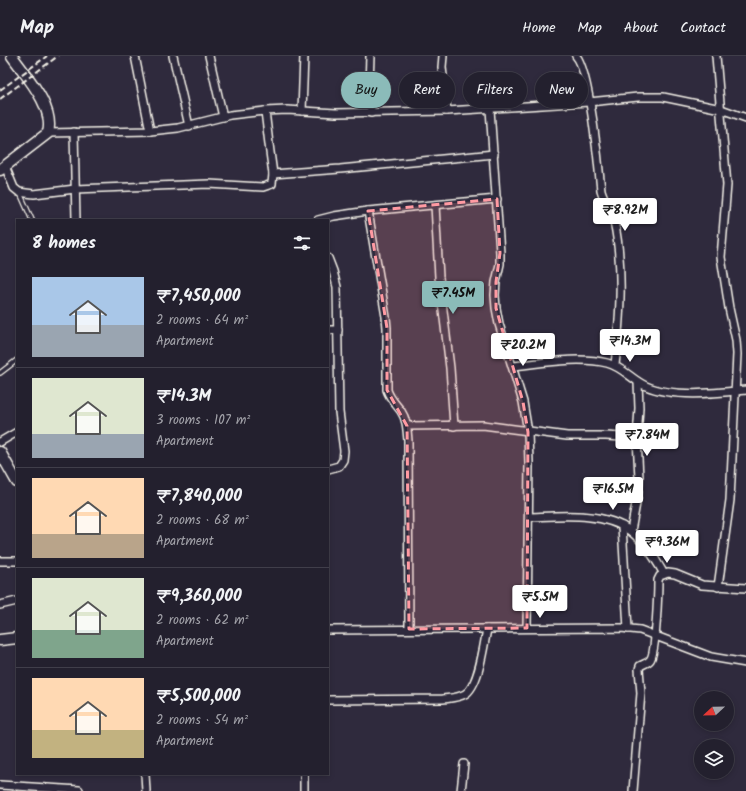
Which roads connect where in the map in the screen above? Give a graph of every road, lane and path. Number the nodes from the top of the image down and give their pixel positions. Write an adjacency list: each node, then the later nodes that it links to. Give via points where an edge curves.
1 (136, 56): 20 (street)
2 (173, 56): 19 (street)
3 (209, 56): 17 (street)
4 (304, 56): 14 (street)
5 (370, 56): 16 (street)
6 (443, 56): 15 (street)
7 (576, 56): 10 (street, via 582,66)
8 (716, 56): 12 (street)
9 (15, 57): 22 (main road, via 44,104 50,125)
10 (589, 102): 11 (street); 12 (street, via 663,97); 38 (street, via 600,167 601,190 614,220 619,264 619,331)
11 (490, 109): 15 (street); 23 (street)
12 (721, 109): 18 (street); 43 (street, via 727,185 721,257 736,340)
13 (265, 111): 14 (street); 17 (street); 25 (street)
14 (302, 111): 16 (street)
15 (447, 111): 16 (street)
16 (371, 113)
17 (223, 117): 19 (street)
18 (746, 118)
19 (188, 126): 20 (street)
20 (150, 131): 21 (street)
21 (74, 132): 22 (street); 26 (street)
22 (48, 133): 24 (main road)
23 (494, 154): 25 (street); 28 (street)
24 (2, 168): 27 (street)
25 (274, 174): 26 (street, via 272,184 263,187 209,184)
26 (75, 189): 27 (street, via 34,194); 32 (street)
27 (19, 192): 31 (lane)
28 (497, 199): 29 (street); 39 (street, via 500,254 495,295 499,324)
29 (435, 205): 30 (street); 45 (street, via 439,278)
30 (368, 211): 33 (street); 44 (street, via 386,323 387,390 405,418)
31 (32, 219)
32 (76, 219)
33 (322, 219)
34 (329, 261): 36 (street, via 337,287)
35 (329, 330): 36 (street)
36 (338, 330): 51 (street, via 339,412 344,451 339,466)
37 (16, 361): 40 (lane)
38 (615, 365): 39 (street, via 606,362 576,361); 41 (street)
39 (513, 366): 46 (street)
40 (0, 373)
41 (638, 382): 43 (street, via 666,392 696,394); 48 (street)
42 (746, 390): 43 (street)
43 (735, 391): 59 (street, via 730,500)
44 (407, 426): 45 (street); 64 (street)
45 (454, 426): 46 (street, via 483,425)
46 (528, 432): 48 (street); 53 (street)
47 (16, 433): 49 (street)
48 (637, 438): 55 (street, via 639,478)
49 (0, 442)
50 (0, 452): 52 (main road)
51 (329, 469)
52 (16, 480)
53 (529, 517): 54 (street, via 600,518); 63 (street)
54 (622, 526): 55 (street); 66 (street)
55 (631, 531): 58 (street, via 646,547)
56 (0, 561): 57 (street)
57 (16, 561)
58 (664, 574): 59 (street, via 675,574 702,585); 68 (street, via 658,580)
59 (718, 586): 60 (street)
60 (746, 588)
61 (16, 601): 62 (street)
62 (0, 605)
63 (526, 628): 65 (street); 66 (street)
64 (409, 629): 65 (street); 67 (street)
65 (487, 629): 72 (street, via 476,677 465,694 443,699)
66 (628, 629): 68 (street, via 640,630)
67 (329, 630)
68 (655, 636): 71 (street, via 711,657); 81 (street, via 652,657 639,669 640,706)
69 (16, 638): 70 (main road)
70 (0, 640)
71 (746, 663)
72 (329, 700)
73 (464, 764): 80 (street)
74 (145, 775): 78 (street)
75 (304, 775): 79 (street)
76 (0, 785): 77 (street)
77 (79, 790)
78 (146, 791)
79 (304, 791)
80 (461, 791)
81 (634, 791)

